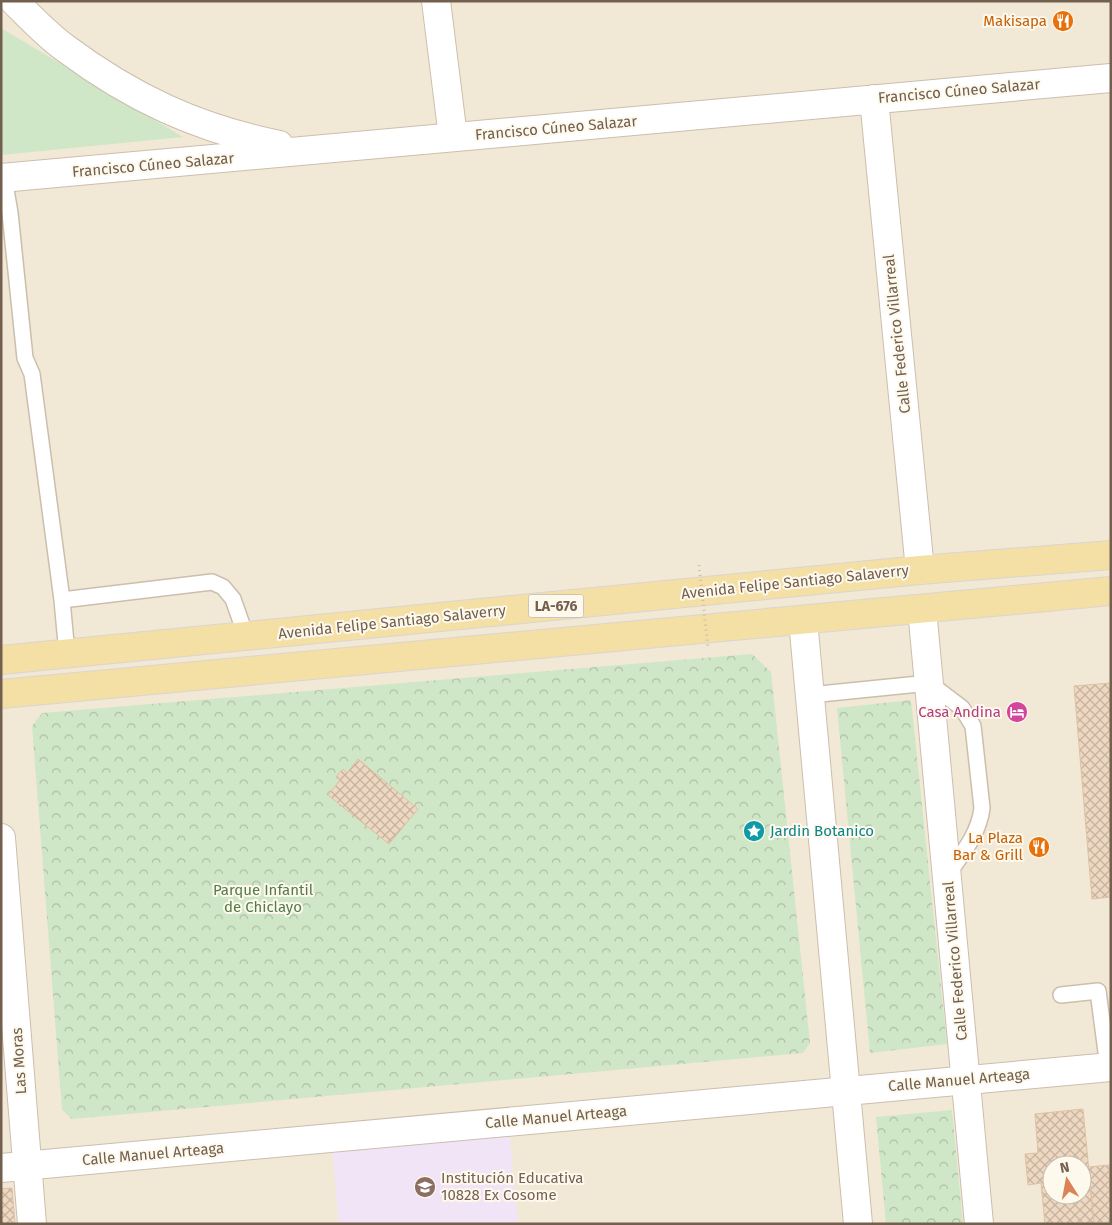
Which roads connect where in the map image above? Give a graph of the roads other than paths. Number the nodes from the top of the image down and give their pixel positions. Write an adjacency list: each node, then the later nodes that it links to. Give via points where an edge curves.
1 (14, 1): 6 (street, via 63,47 117,85 176,115 239,137)
2 (436, 1): 5 (street)
3 (1111, 78): 4 (street, Francisco Cúneo Salazar)
4 (874, 99): 5 (street, Francisco Cúneo Salazar); 9 (street, Calle Federico Villarreal)
5 (453, 137): 6 (street, Francisco Cúneo Salazar)
6 (305, 151): 7 (street, Francisco Cúneo Salazar)
7 (3, 178): 11 (lane, via 10,213 25,358 32,374)
8 (1111, 555): 9 (main road, Avenida Felipe Santiago Salaverry / LA-676)
9 (920, 570): 14 (main road, Avenida Felipe Santiago Salaverry / LA-676)
10 (1111, 591): 12 (main road, LA-676)
11 (62, 600): 14 (lane, via 212,582 223,587 233,599); 15 (lane)
12 (922, 609): 13 (main road, LA-676); 17 (street, Calle Federico Villarreal)
13 (803, 620): 18 (main road, LA-676); 19 (street)
14 (246, 636): 15 (main road, Avenida Felipe Santiago Salaverry / LA-676)
15 (67, 654): 16 (main road, Avenida Felipe Santiago Salaverry / LA-676)
16 (1, 660)
17 (929, 683): 19 (lane); 21 (street, Calle Federico Villarreal); 21 (lane, via 962,708 973,726 982,808 981,822 969,845)
18 (1, 694)
19 (810, 695): 25 (street)
20 (1, 838): 26 (street, Las Moras)
21 (947, 875): 24 (street, Calle Federico Villarreal)
22 (1061, 995): 23 (lane, via 1098,991)
23 (1109, 1067): 24 (street, Calle Manuel Arteaga)
24 (966, 1080): 25 (street, Calle Manuel Arteaga); 29 (street, Calle Federico Villarreal)
25 (846, 1090): 26 (street, Calle Manuel Arteaga); 28 (street)
26 (14, 1167): 27 (street, Las Moras)
27 (32, 1224)
28 (858, 1224)
29 (979, 1224)

